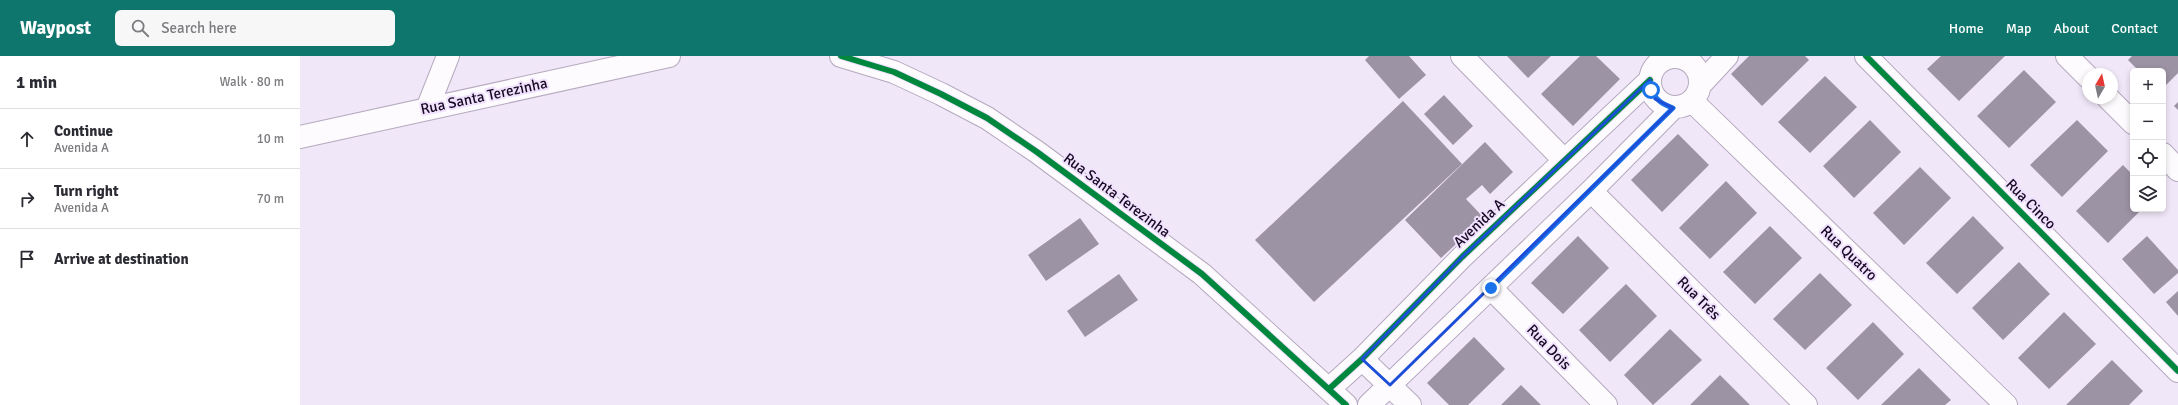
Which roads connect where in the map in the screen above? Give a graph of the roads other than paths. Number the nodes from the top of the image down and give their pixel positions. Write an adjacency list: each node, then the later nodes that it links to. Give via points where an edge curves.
1 (448, 56): 12 (street)
2 (669, 56): 12 (street, Rua Santa Terezinha)
3 (841, 56): 23 (street, Rua Santa Terezinha, via 894,72 941,94 986,118 1037,152 1202,274)
4 (1462, 56): 16 (street)
5 (1727, 56): 10 (street)
6 (1866, 56): 21 (street, Rua Cinco)
7 (2068, 56): 9 (street)
8 (1663, 62): 10 (street, via 1687,59 1695,65 1700,74); 10 (street, via 1651,90 1656,99 1664,105); 16 (street, Avenida A)
9 (2082, 71)
10 (1689, 98): 18 (street); 29 (street, Rua Quatro)
11 (2114, 104): 13 (street)
12 (427, 109): 14 (street, Rua Santa Terezinha)
13 (2130, 120)
14 (300, 137)
15 (2166, 157): 17 (street)
16 (1564, 160): 20 (street, Avenida A, via 1462,257)
17 (2178, 170)
18 (1591, 191): 19 (street); 28 (street, Rua Três)
19 (1491, 288): 22 (street); 27 (street, Rua Dois)
20 (1362, 358): 22 (street); 23 (street, Avenida A)
21 (2178, 371)
22 (1390, 385): 25 (street); 26 (street)
23 (1329, 389): 24 (street, Rua Santa Terezinha)
24 (1346, 405)
25 (1369, 405)
26 (1410, 405)
27 (1606, 405)
28 (1806, 405)
29 (2006, 405)

